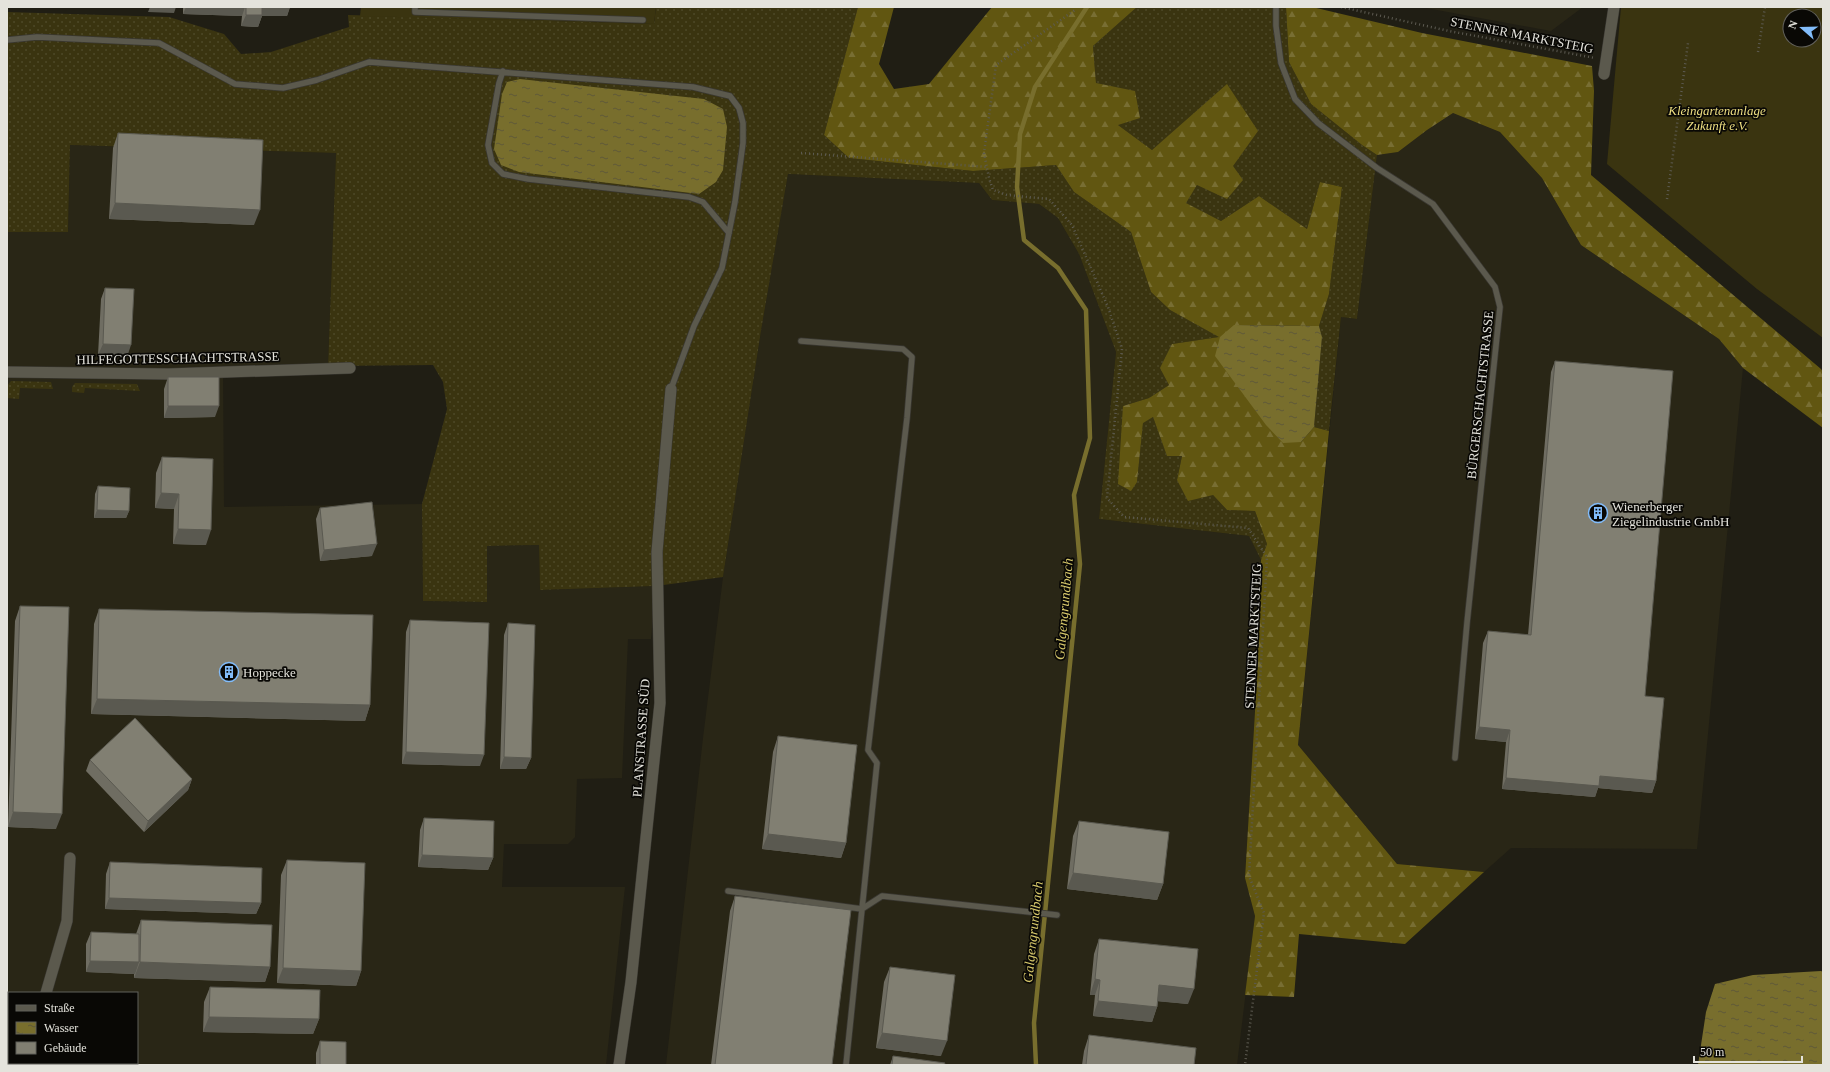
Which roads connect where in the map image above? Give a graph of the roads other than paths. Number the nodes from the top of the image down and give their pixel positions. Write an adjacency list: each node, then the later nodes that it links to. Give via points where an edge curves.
1 (415, 7): 4 (lane, via 415,12)
2 (1276, 7): 13 (lane, BÜRGERSCHACHTSTRASSE, via 1281,63 1295,99 1318,124 1377,168 1433,204 1495,287 1500,307)
3 (1614, 7): 7 (street)
4 (643, 20)
5 (7, 40): 6 (lane, via 37,37 159,43 234,84 283,88 318,80 369,62)
6 (503, 72): 8 (lane, via 488,146 492,163 503,174 689,197 703,202); 8 (lane, via 693,87 730,96 739,108 743,123)
7 (1604, 74)
8 (729, 233): 12 (lane, via 722,268 694,326)
9 (801, 341): 16 (lane, via 902,349 912,357 868,750 877,763)
10 (350, 368): 11 (street, HILFEGOTTESSCHACHTSTRASSE, via 168,374)
11 (7, 372)
12 (670, 389): 19 (street, PLANSTRASSE SÜD, via 657,552 660,704 631,982)
13 (1455, 758)
14 (70, 858): 18 (street, via 67,921)
15 (728, 891): 16 (lane)
16 (862, 908): 17 (lane, via 882,896); 20 (lane)
17 (1057, 915)
18 (46, 992)
19 (619, 1065)
20 (846, 1065)

